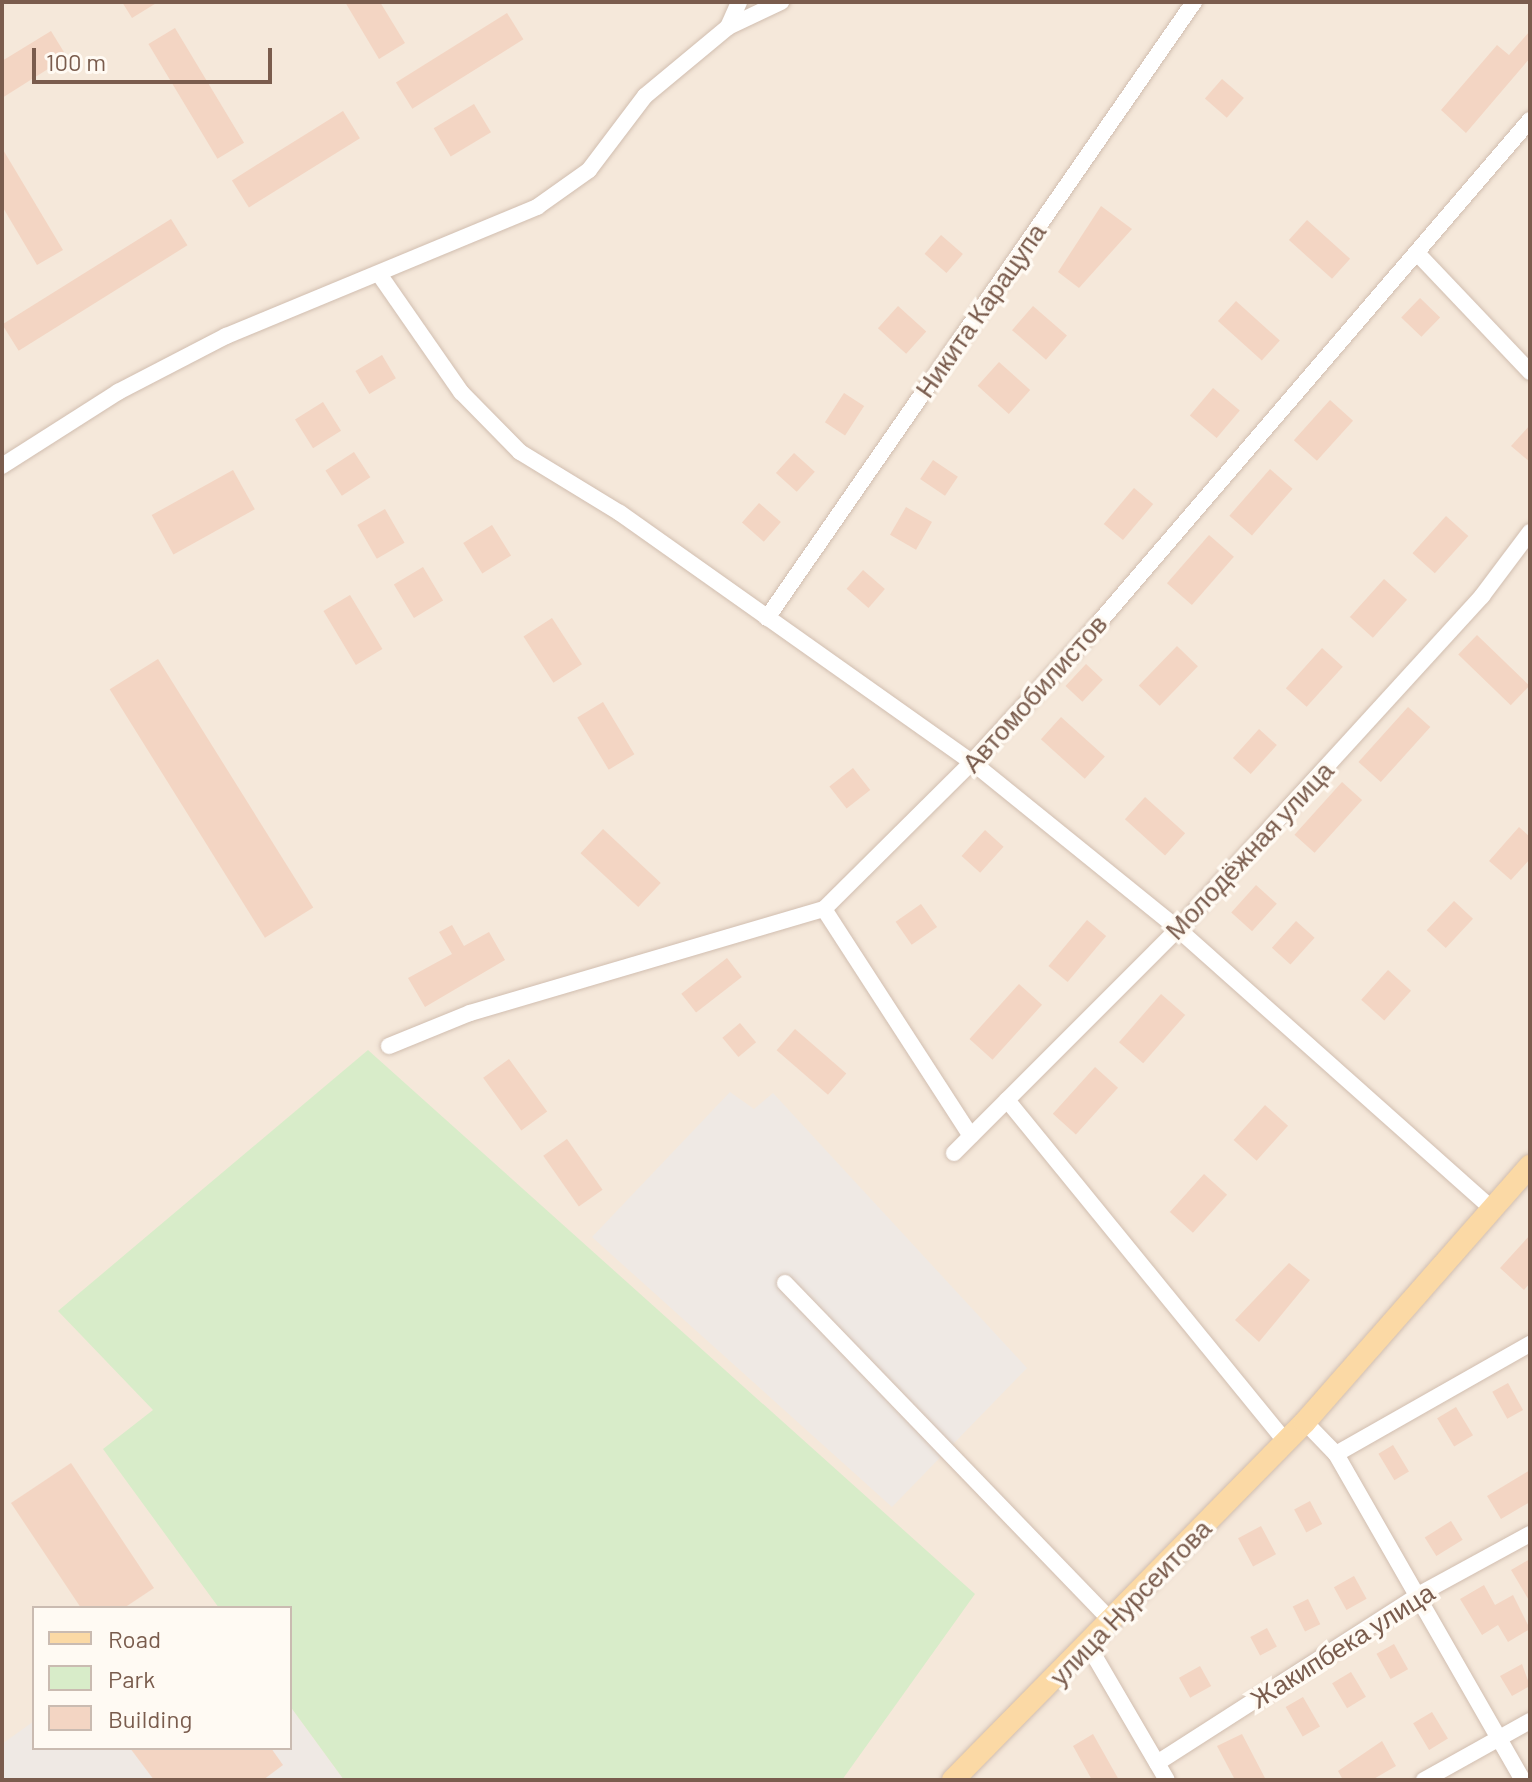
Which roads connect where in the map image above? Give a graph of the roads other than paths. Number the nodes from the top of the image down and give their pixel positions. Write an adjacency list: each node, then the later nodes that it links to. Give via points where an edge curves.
1 (739, 2): 4 (street)
2 (781, 2): 4 (street)
3 (1194, 2): 11 (street, Никита Карацупа)
4 (728, 27): 7 (street, via 645,96 589,170 550,198)
5 (1530, 120): 6 (street, Автомобилистов)
6 (1419, 255): 8 (street); 12 (street, Автомобилистов)
7 (379, 274): 9 (street, via 226,336 118,392); 11 (street, via 461,392 520,452 620,513)
8 (1530, 372)
9 (2, 466)
10 (1530, 532): 14 (street, Молодёжная улица, via 1482,596)
11 (767, 618): 12 (street)
12 (972, 762): 13 (street, Автомобилистов); 14 (street)
13 (824, 909): 15 (street, Автомобилистов, via 470,1013); 17 (street)
14 (1178, 929): 16 (street, Молодёжная улица); 20 (street)
15 (389, 1046)
16 (1007, 1100): 17 (street, Молодёжная улица); 24 (street)
17 (971, 1136): 18 (street, Молодёжная улица)
18 (954, 1153)
19 (1530, 1166): 20 (main road, улица Нурсеитова)
20 (1492, 1209): 23 (main road, улица Нурсеитова)
21 (785, 1283): 28 (street)
22 (1530, 1344): 25 (street)
23 (1305, 1422): 24 (main road, улица Нурсеитова); 25 (street)
24 (1286, 1442): 28 (main road, улица Нурсеитова)
25 (1336, 1454): 27 (street)
26 (1530, 1534): 27 (street, Жакипбека улица)
27 (1420, 1594): 31 (street); 32 (street, Жакипбека улица)
28 (1111, 1621): 29 (main road, улица Нурсеитова)
29 (1088, 1645): 32 (street); 33 (main road, улица Нурсеитова)
30 (1530, 1721): 31 (street)
31 (1501, 1738): 35 (street); 36 (street)
32 (1157, 1763): 34 (street)
33 (953, 1780)
34 (1167, 1780)
35 (1424, 1780)
36 (1523, 1780)

